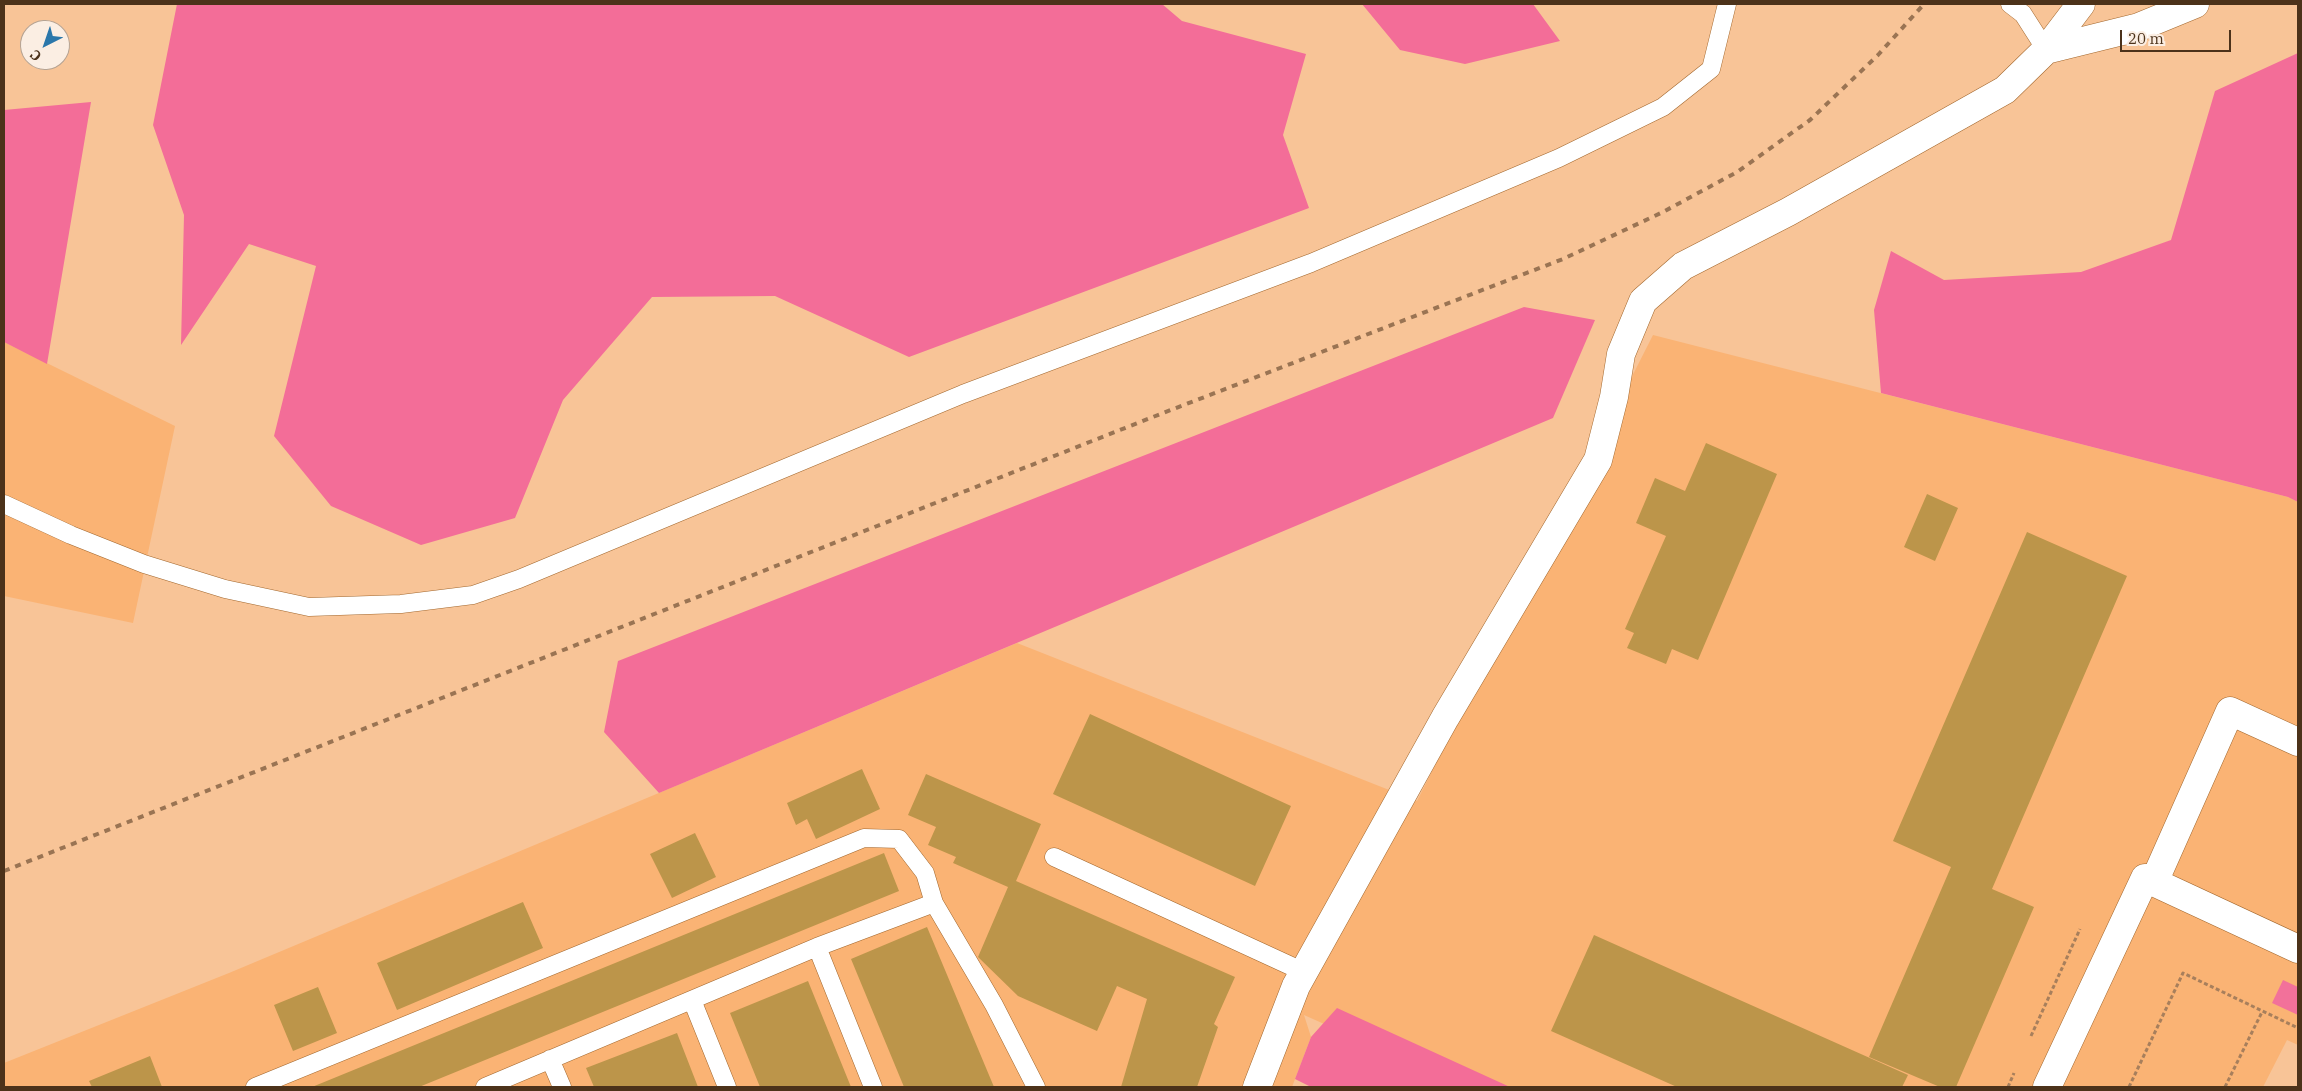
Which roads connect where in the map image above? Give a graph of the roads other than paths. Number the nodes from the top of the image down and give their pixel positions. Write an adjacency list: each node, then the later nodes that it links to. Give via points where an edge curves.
1 (1727, 4): 6 (lane, via 1712,69 1663,107 1559,158 1311,262 963,394 473,595 401,604 309,607 225,590 144,564 71,536)
2 (2010, 4): 5 (lane, via 2022,14)
3 (2081, 4): 5 (street)
4 (2196, 4): 5 (street, via 2139,27)
5 (2046, 50): 13 (street, via 2005,90 1788,212 1683,266 1643,301 1621,354 1598,460 1445,718)
6 (4, 504)
7 (2298, 742): 9 (street, via 2230,710)
8 (1054, 857): 13 (lane)
9 (2154, 882): 12 (street); 23 (street, via 2145,878)
10 (934, 903): 11 (lane); 16 (lane, via 925,873 899,839 864,838); 21 (lane, via 994,1005)
11 (817, 947): 14 (lane); 20 (lane)
12 (2298, 949)
13 (1304, 972): 22 (street)
14 (692, 1000): 15 (lane); 19 (lane)
15 (550, 1060): 17 (lane); 18 (lane)
16 (255, 1087)
17 (484, 1087)
18 (562, 1087)
19 (727, 1087)
20 (873, 1087)
21 (1036, 1087)
22 (1256, 1087)
23 (2047, 1087)

